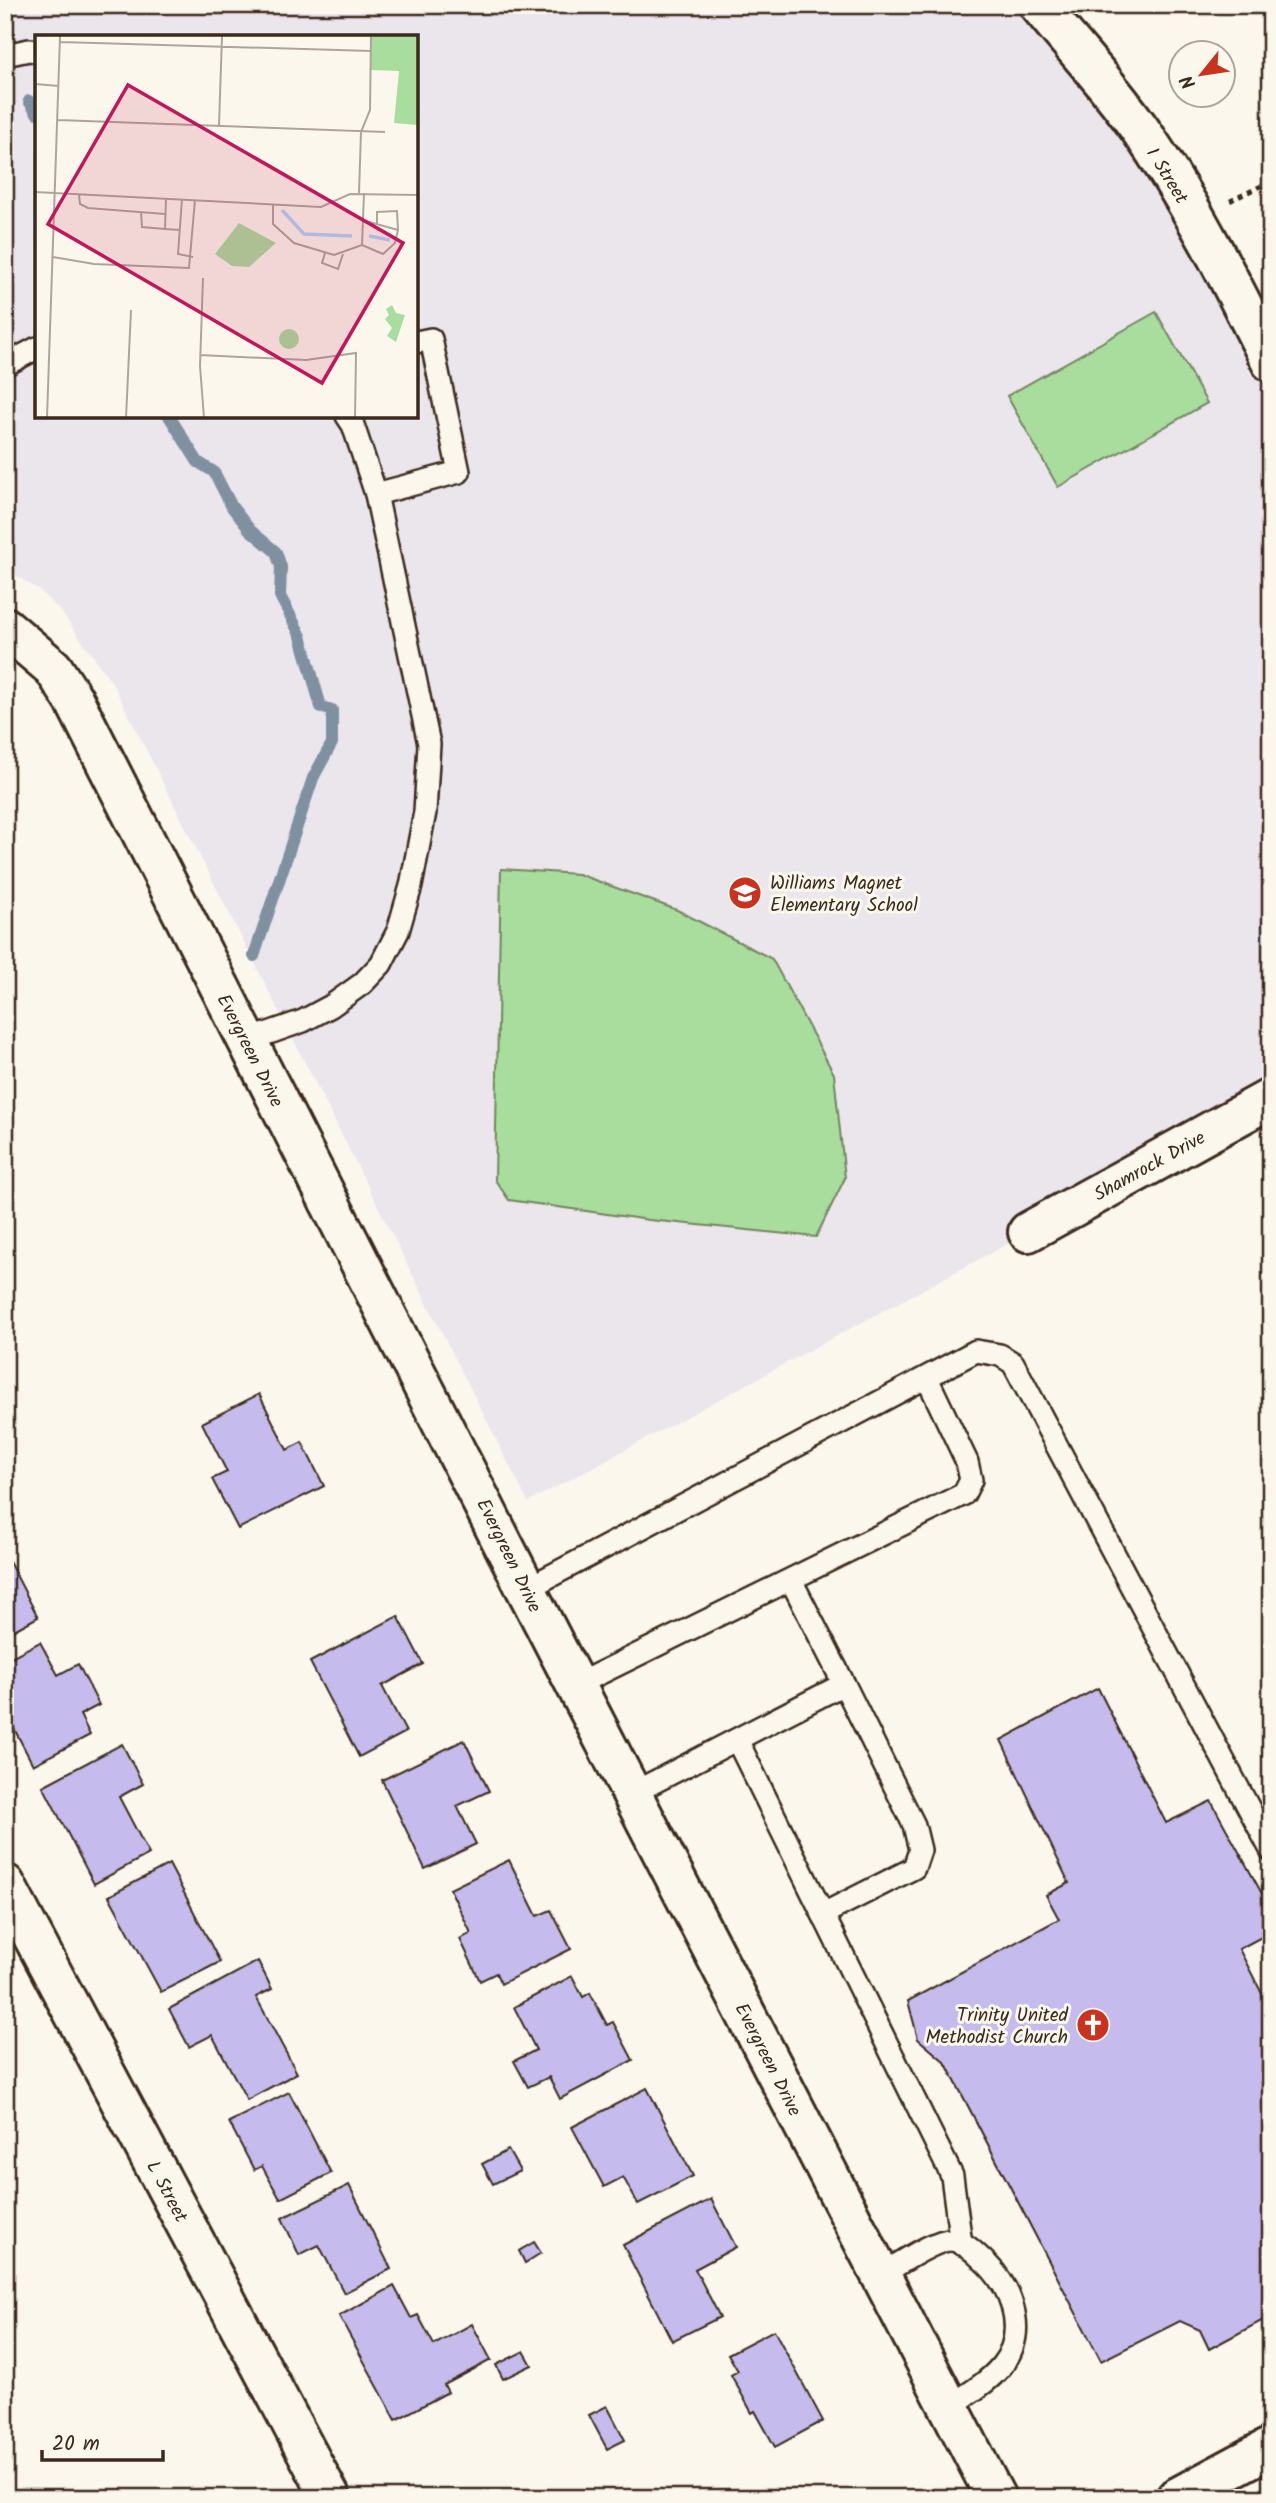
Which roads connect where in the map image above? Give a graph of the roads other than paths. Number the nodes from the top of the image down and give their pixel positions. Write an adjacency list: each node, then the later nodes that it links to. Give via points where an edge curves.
1 (1039, 5): 6 (street, I Street, via 1146,139)
2 (35, 51): 3 (lane)
3 (5, 55)
4 (418, 342): 9 (lane, via 431,339 459,472)
5 (35, 349): 7 (lane)
6 (1271, 362)
7 (5, 365)
8 (348, 418): 9 (lane)
9 (376, 494): 11 (lane, via 429,744 425,812 411,886 398,931 363,984 303,1021)
10 (5, 627): 11 (street, Evergreen Drive, via 53,668 74,700)
11 (246, 1041): 16 (street, Evergreen Drive)
12 (1271, 1098): 13 (street, Shamrock Drive)
13 (1028, 1232)
14 (927, 1378): 15 (lane, via 967,1462 971,1480 964,1494); 16 (lane); 21 (lane, via 976,1351 1000,1355 1013,1363)
15 (791, 1580): 17 (lane); 18 (lane)
16 (526, 1589): 18 (street, Evergreen Drive)
17 (844, 1684): 19 (lane); 23 (lane, via 914,1825 920,1850 914,1868)
18 (576, 1685): 20 (street, Evergreen Drive)
19 (737, 1740): 20 (lane); 23 (lane)
20 (631, 1794): 25 (street, Evergreen Drive)
21 (1271, 1850)
22 (5, 1884): 28 (street, L Street)
23 (823, 1914): 24 (lane, via 952,2176)
24 (961, 2244): 25 (lane, via 953,2240 937,2244); 26 (lane, via 996,2273 1008,2292 1017,2323 1005,2363 986,2383)
25 (880, 2275): 26 (street, Evergreen Drive)
26 (948, 2407): 29 (street, Evergreen Drive)
27 (1271, 2447): 30 (street)
28 (331, 2498)
29 (996, 2498)
30 (1176, 2498)

